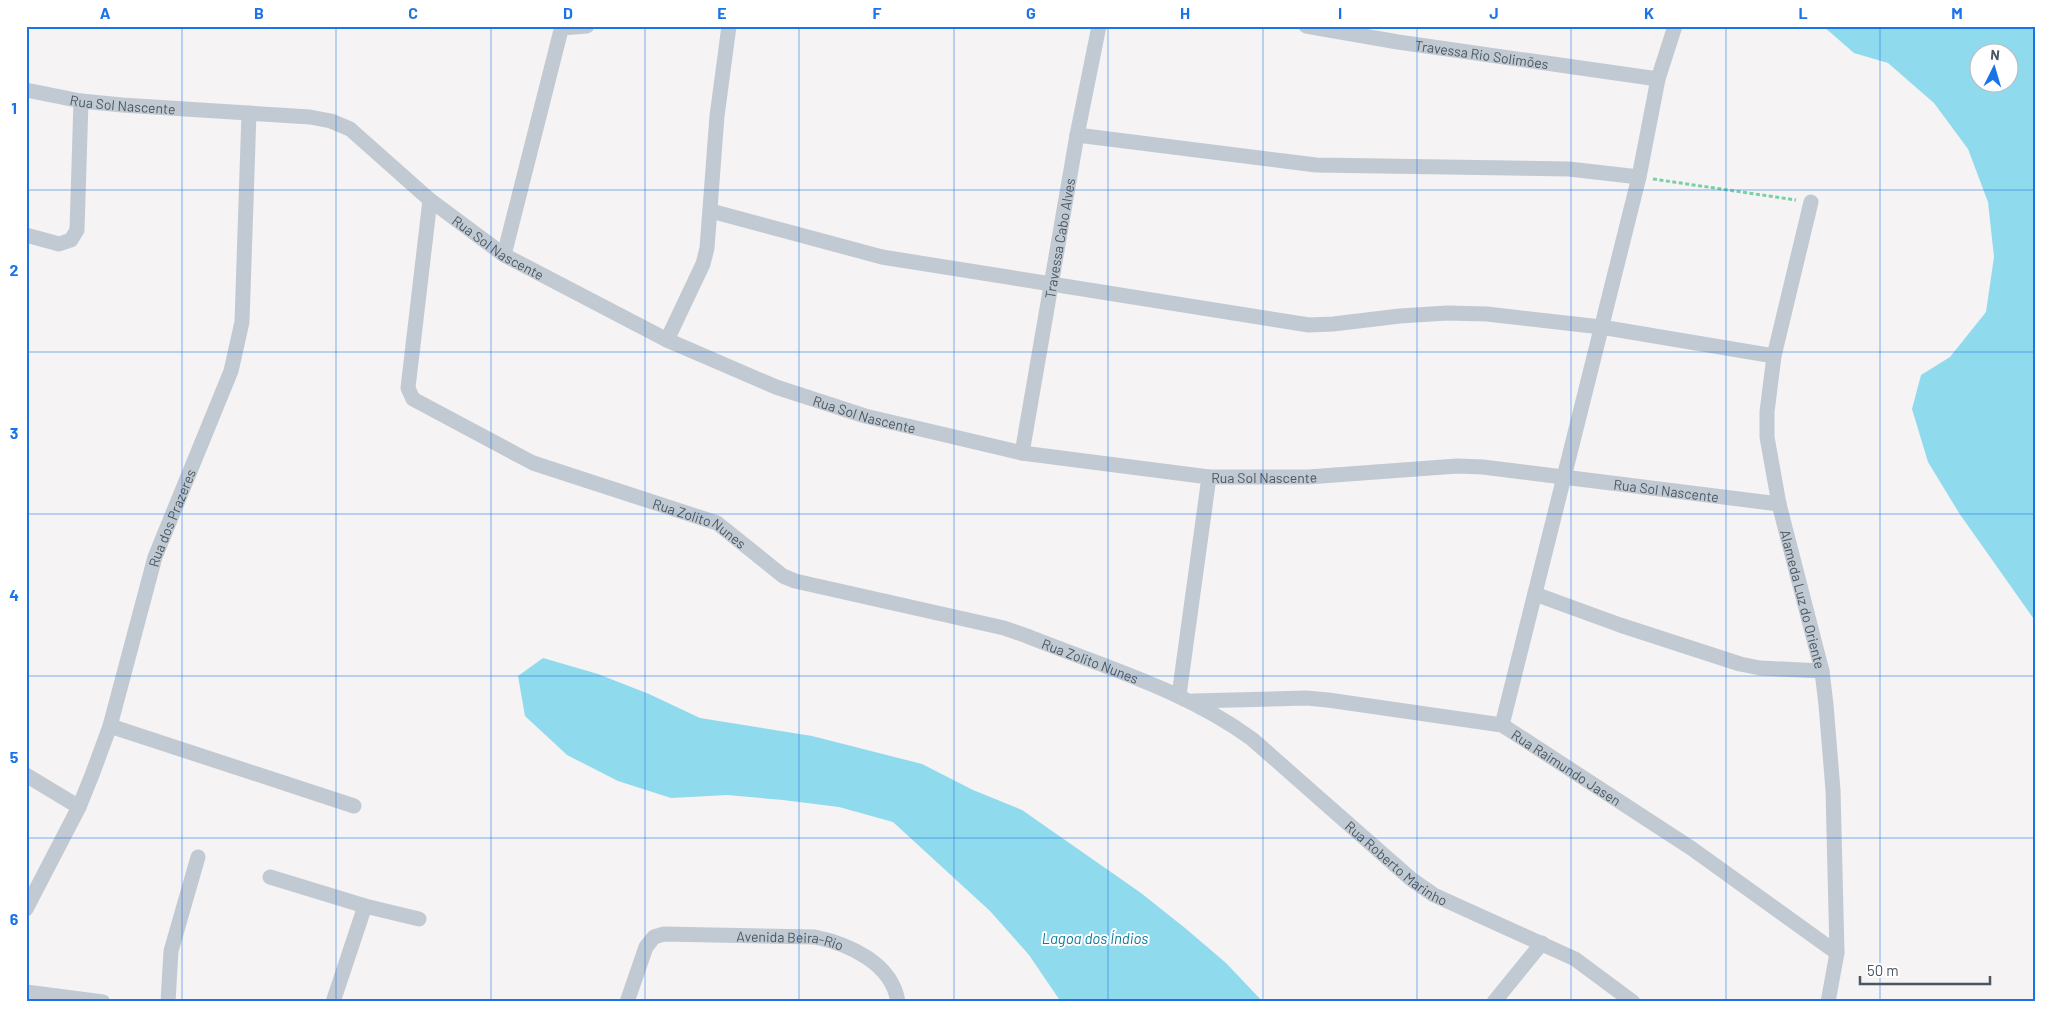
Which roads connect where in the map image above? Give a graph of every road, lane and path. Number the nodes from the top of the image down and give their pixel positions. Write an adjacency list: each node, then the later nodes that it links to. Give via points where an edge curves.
1 (587, 26): 6 (street)
2 (729, 26): 15 (street, via 717,116)
3 (1099, 26): 11 (street, Travessa Cabo Alves)
4 (1306, 26): 7 (street, Travessa Rio Solimões)
5 (1675, 26): 7 (street)
6 (562, 27): 17 (street)
7 (1658, 79): 12 (street)
8 (26, 90): 9 (street, Rua Sol Nascente)
9 (81, 101): 10 (street, Rua Sol Nascente); 16 (street, via 77,230 71,240 59,244)
10 (249, 113): 13 (street, Rua Sol Nascente, via 310,117 350,129); 30 (street, Rua dos Prazeres, via 242,322 231,371 155,557)
11 (1077, 135): 12 (street, via 1316,165 1569,169); 18 (street, Travessa Cabo Alves)
12 (1639, 177): 14 (path); 19 (street)
13 (430, 200): 17 (street, Rua Sol Nascente); 28 (street, Rua Zolito Nunes, via 408,388 414,399 534,463 717,523 789,578 1004,628)
14 (1811, 202): 21 (street, Alameda Luz do Oriente)
15 (711, 211): 18 (street, via 882,257); 20 (street, via 703,264)
16 (26, 235)
17 (504, 255): 20 (street, Rua Sol Nascente)
18 (1050, 285): 19 (street, via 1309,324 1447,313 1487,314); 22 (street, Travessa Cabo Alves)
19 (1601, 327): 21 (street); 23 (street)
20 (667, 340): 22 (street, Rua Sol Nascente, via 776,387 865,416)
21 (1774, 356): 25 (street, Alameda Luz do Oriente, via 1767,437)
22 (1022, 453): 24 (street, Rua Sol Nascente)
23 (1564, 476): 24 (street, Rua Sol Nascente, via 1457,466 1308,477); 25 (street, Rua Sol Nascente); 26 (street)
24 (1209, 477): 28 (street)
25 (1779, 504): 27 (street, Alameda Luz do Oriente)
26 (1534, 594): 27 (street, via 1740,664); 29 (street)
27 (1822, 671): 40 (street, Alameda Luz do Oriente, via 1833,790)
28 (1185, 698): 29 (street, Rua Raimundo Jasen, via 1306,698); 39 (street, Rua Roberto Marinho, via 1252,738 1434,895)
29 (1502, 725): 40 (street, Rua Raimundo Jasen, via 1690,848)
30 (110, 726): 32 (street); 33 (street, Rua dos Prazeres)
31 (26, 775): 33 (street)
32 (354, 806)
33 (79, 807): 37 (street, Rua dos Prazeres)
34 (198, 857): 43 (street, via 171,951)
35 (270, 877): 36 (street)
36 (365, 906): 38 (street); 44 (street)
37 (26, 909)
38 (419, 919)
39 (1542, 943): 47 (street); 48 (street, Rua Roberto Marinho, via 1575,959)
40 (1838, 953): 49 (street, Alameda Luz do Oriente)
41 (26, 992): 42 (street)
42 (103, 1002)
43 (168, 1002)
44 (333, 1002)
45 (627, 1002): 46 (street, Avenida Beira-Rio, via 646,947 654,937 664,934 805,936 838,942 865,956 886,973)
46 (898, 1002)
47 (1494, 1002)
48 (1633, 1002)
49 (1828, 1002)

